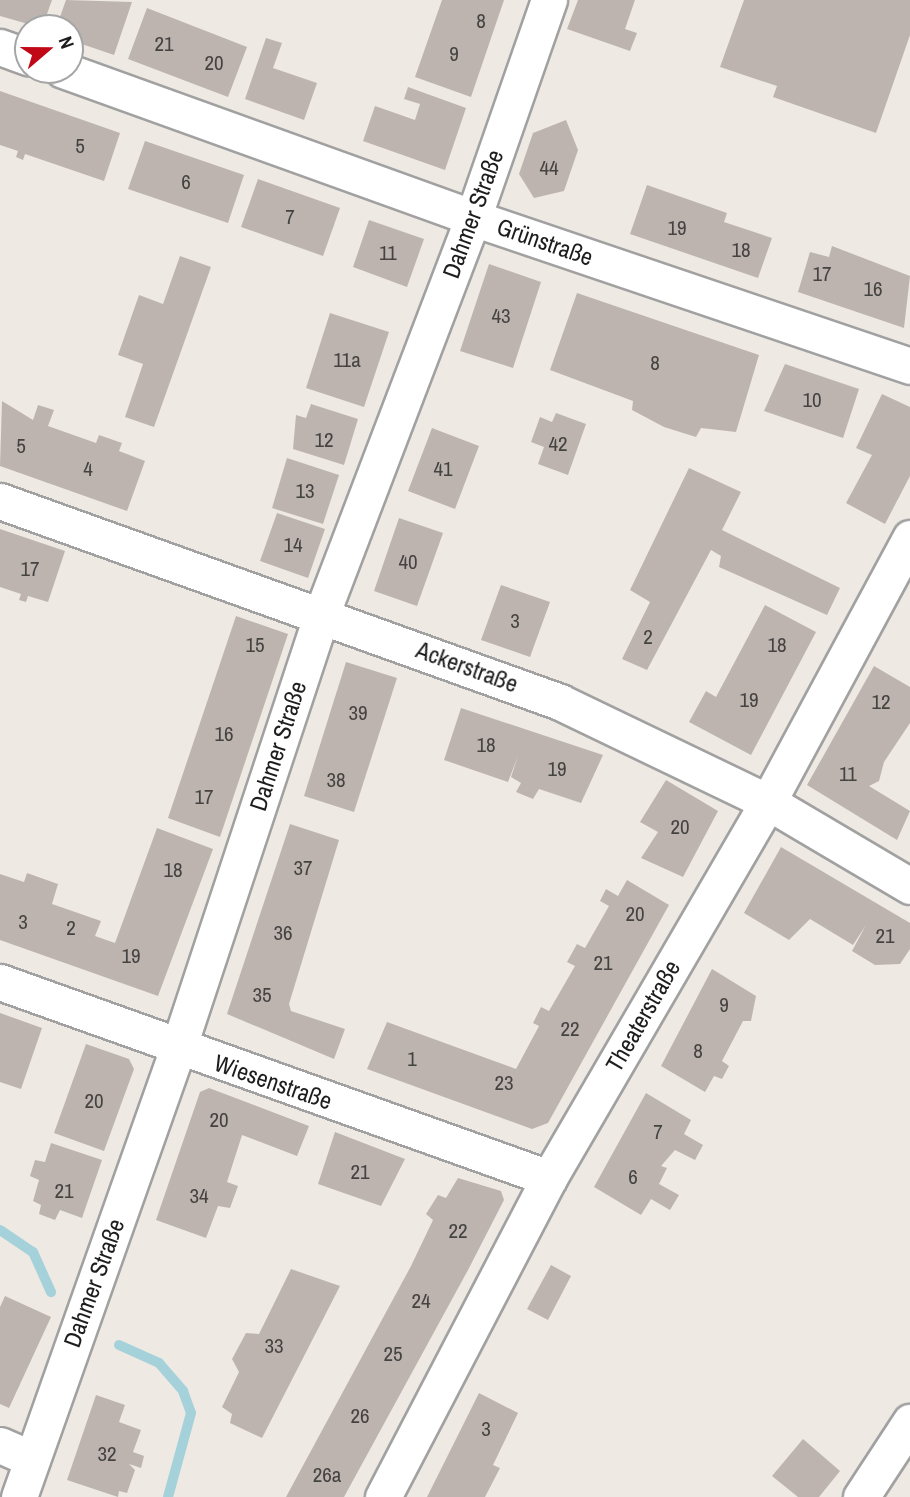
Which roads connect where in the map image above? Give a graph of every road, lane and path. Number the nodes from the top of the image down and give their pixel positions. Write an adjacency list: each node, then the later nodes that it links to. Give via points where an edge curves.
1 (549, 0): 3 (street, Dahmer Straße)
2 (84, 78): 3 (street, Grünstraße)
3 (473, 218): 4 (street, Grünstraße); 7 (street, Dahmer Straße)
4 (910, 366)
5 (0, 501): 7 (street, Ackerstraße)
6 (910, 538): 8 (street, Theaterstraße)
7 (322, 613): 8 (street, Ackerstraße, via 560,702); 11 (street, Dahmer Straße)
8 (768, 802): 9 (street, Ackerstraße); 12 (street, Theaterstraße)
9 (910, 886)
10 (0, 982): 11 (street, Wiesenstraße)
11 (178, 1049): 12 (street, Wiesenstraße); 15 (street, Dahmer Straße)
12 (549, 1178): 17 (street, Theaterstraße)
13 (910, 1422): 18 (street)
14 (0, 1444): 15 (street)
15 (31, 1458): 16 (street, Dahmer Straße)
16 (19, 1497)
17 (383, 1497)
18 (861, 1497)

